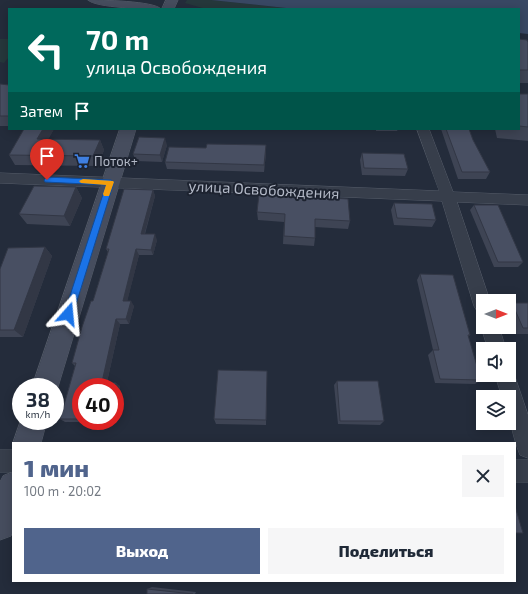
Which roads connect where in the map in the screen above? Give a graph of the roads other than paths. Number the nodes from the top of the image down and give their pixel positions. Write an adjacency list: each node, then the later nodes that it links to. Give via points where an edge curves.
1 (94, 0): 2 (street)
2 (148, 8)
3 (128, 130): 6 (street)
4 (423, 130): 7 (street)
5 (0, 178): 6 (street, улица Освобождения)
6 (111, 182): 7 (street, улица Освобождения); 10 (street)
7 (448, 197): 8 (street, улица Освобождения); 9 (street)
8 (528, 200)
9 (479, 294)
10 (48, 378)
11 (507, 382): 14 (street)
12 (31, 430): 13 (street)
13 (27, 442)
14 (528, 447)
15 (0, 460): 16 (street)
16 (12, 461)
17 (516, 470): 18 (street)
18 (528, 471)
19 (12, 489): 20 (street)
20 (0, 524)

